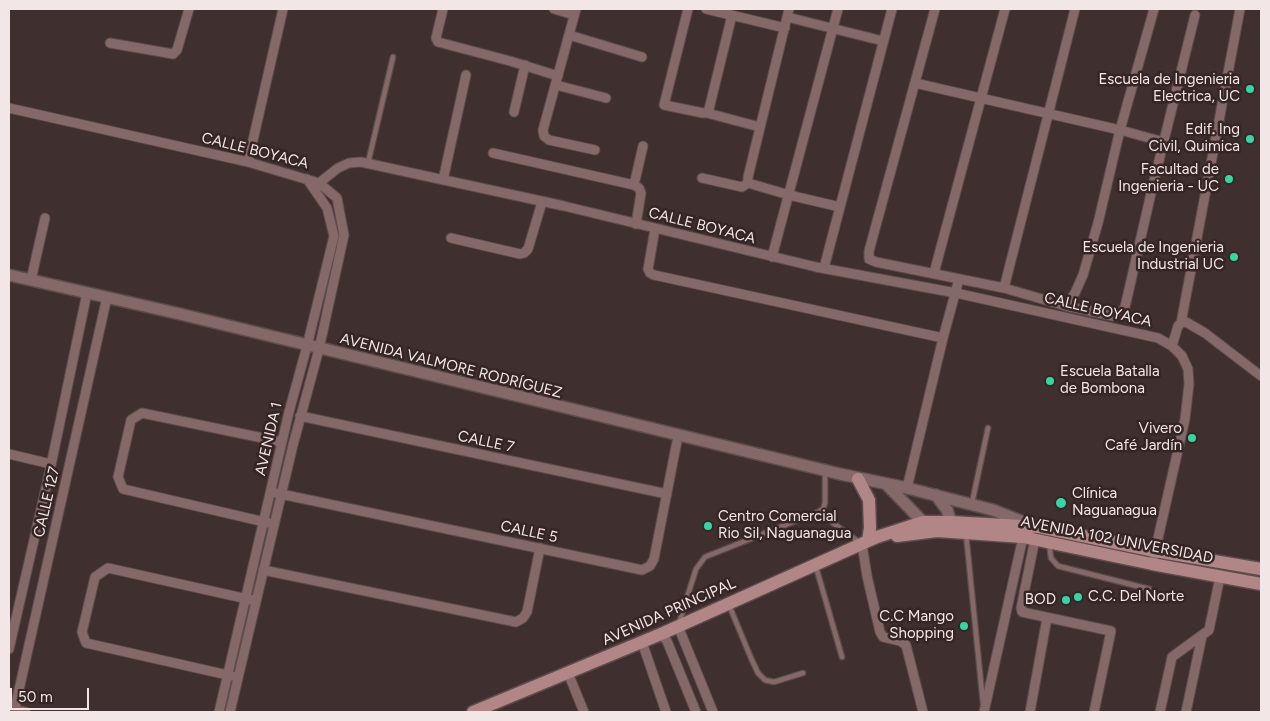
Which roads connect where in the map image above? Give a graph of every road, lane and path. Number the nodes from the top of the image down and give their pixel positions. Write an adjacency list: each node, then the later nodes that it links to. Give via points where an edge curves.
1 (189, 9): 22 (street, via 173,54)
2 (283, 9): 41 (street)
3 (443, 9): 25 (street, via 436,38 438,42)
4 (554, 9): 14 (street)
5 (688, 9): 33 (street, via 664,105)
6 (706, 9): 16 (street)
7 (838, 9): 19 (street)
8 (892, 9): 21 (street)
9 (935, 9): 28 (street)
10 (1005, 9): 30 (street)
11 (1076, 9): 34 (street)
12 (1154, 9): 36 (street)
13 (1240, 9): 67 (street)
14 (575, 12): 20 (street)
15 (788, 13): 18 (street); 19 (street)
16 (732, 15): 18 (street); 33 (street)
17 (1195, 15): 37 (street)
18 (785, 28): 35 (street)
19 (833, 28): 21 (street); 49 (street)
20 (569, 35): 24 (street); 27 (street)
21 (883, 41): 51 (street)
22 (110, 43)
23 (393, 57): 42 (lane)
24 (642, 57)
25 (526, 65): 27 (street); 32 (street)
26 (466, 75): 45 (street)
27 (557, 80): 29 (street); 39 (street, via 544,136 549,140)
28 (915, 83): 30 (street); 58 (street, via 869,259)
29 (606, 98)
30 (981, 99): 34 (street); 58 (street)
31 (9, 108): 41 (street, CALLE BOYACA)
32 (514, 112)
33 (707, 113): 35 (street)
34 (1049, 113): 36 (street); 62 (street)
35 (760, 127): 47 (street)
36 (1120, 130): 37 (street); 66 (street, via 1083,275)
37 (1164, 142): 66 (street, via 1124,310 1113,316)
38 (643, 146): 48 (street)
39 (595, 150)
40 (493, 153): 48 (street)
41 (248, 162): 44 (street, CALLE BOYACA)
42 (368, 164): 45 (street, CALLE BOYACA); 46 (street, CALLE BOYACA, via 349,163)
43 (702, 178): 47 (street, via 742,187)
44 (307, 179): 46 (street, CALLE BOYACA); 69 (street, AVENIDA 1, via 327,208 334,236)
45 (443, 180): 50 (street, CALLE BOYACA)
46 (319, 183): 71 (street, AVENIDA 1, via 337,198 344,235)
47 (748, 183): 49 (street)
48 (634, 185): 53 (street, via 641,193)
49 (788, 195): 51 (street); 56 (street)
50 (542, 202): 53 (street, CALLE BOYACA); 55 (street, via 528,249 520,254)
51 (840, 206): 57 (street)
52 (45, 218): 61 (street)
53 (636, 224): 54 (street, CALLE BOYACA)
54 (656, 229): 56 (street, CALLE BOYACA); 68 (street, via 648,269 654,275)
55 (451, 238)
56 (772, 257): 57 (street, CALLE BOYACA)
57 (824, 268): 64 (street, CALLE BOYACA)
58 (934, 273): 60 (street)
59 (9, 275): 61 (street, AVENIDA VALMORE RODRÍGUEZ)
60 (959, 279): 62 (street); 64 (street)
61 (31, 280): 63 (street, AVENIDA VALMORE RODRÍGUEZ)
62 (1004, 288): 66 (street)
63 (87, 293): 65 (street, AVENIDA VALMORE RODRÍGUEZ); 78 (street, CALLE 127)
64 (956, 293): 68 (street); 70 (street, CALLE BOYACA, via 1158,338)
65 (107, 298): 69 (street, AVENIDA VALMORE RODRÍGUEZ); 121 (street, CALLE 127)
66 (1066, 306)
67 (1181, 323): 70 (street); 72 (street, via 1186,322 1205,333)
68 (943, 338): 82 (street)
69 (307, 346): 71 (street, AVENIDA VALMORE RODRÍGUEZ); 76 (street, AVENIDA 1)
70 (1172, 346): 99 (street, via 1188,369 1189,398)
71 (319, 349): 73 (street, AVENIDA 1); 75 (street, AVENIDA VALMORE RODRÍGUEZ)
72 (1261, 376)
73 (300, 416): 84 (street, AVENIDA 1); 85 (street, CALLE 7)
74 (988, 428): 87 (lane)
75 (678, 436): 79 (street, AVENIDA VALMORE RODRÍGUEZ); 85 (street, CALLE 5)
76 (282, 442): 83 (street, AVENIDA 1); 89 (street, via 142,413 131,420 118,476 123,488)
77 (9, 454): 78 (street)
78 (51, 464): 114 (street, CALLE 127)
79 (825, 471): 80 (street, AVENIDA VALMORE RODRÍGUEZ); 88 (lane, via 825,502)
80 (858, 478): 81 (street, AVENIDA VALMORE RODRÍGUEZ); 96 (main road, via 869,500)
81 (887, 485): 82 (street, AVENIDA VALMORE RODRÍGUEZ); 90 (street)
82 (907, 488): 86 (street, AVENIDA VALMORE RODRÍGUEZ)
83 (271, 492): 84 (street, CALLE 5); 89 (street, AVENIDA 1)
84 (281, 494): 91 (street, AVENIDA 1); 98 (street, CALLE 5)
85 (667, 494): 98 (street, CALLE 5, via 654,559 642,570)
86 (936, 495): 87 (street, AVENIDA VALMORE RODRÍGUEZ); 92 (street, via 947,510)
87 (972, 504): 95 (street, AVENIDA VALMORE RODRÍGUEZ, via 993,510)
88 (818, 512): 96 (lane); 110 (lane, via 705,557 696,569)
89 (264, 522): 91 (street); 107 (street, AVENIDA 1)
90 (923, 522): 92 (main road, AVENIDA 102 UNIVERSIDAD); 93 (street); 96 (main road, AVENIDA 102 UNIVERSIDAD)
91 (274, 524): 103 (street, AVENIDA 1)
92 (951, 527): 93 (main road, AVENIDA 102 UNIVERSIDAD); 94 (main road, AVENIDA 102 UNIVERSIDAD); 95 (main road, AVENIDA 102 UNIVERSIDAD)
93 (937, 531): 96 (main road, AVENIDA 102 UNIVERSIDAD)
94 (966, 533): 95 (main road, AVENIDA 102 UNIVERSIDAD); 131 (lane)
95 (1032, 534): 97 (main road, AVENIDA 102 UNIVERSIDAD); 99 (main road, AVENIDA 102 UNIVERSIDAD); 109 (street, via 1021,610); 131 (street)
96 (869, 541): 101 (main road, AVENIDA PRINCIPAL); 130 (street, via 867,576 880,632 882,636 906,645)
97 (1049, 542): 100 (main road, AVENIDA 102 UNIVERSIDAD); 106 (lane, via 1051,558 1058,566)
98 (540, 548): 103 (street, via 527,612 516,622)
99 (1155, 551): 100 (street); 102 (main road, AVENIDA 102 UNIVERSIDAD)
100 (1152, 564): 104 (main road, AVENIDA 102 UNIVERSIDAD)
101 (816, 565): 108 (main road, AVENIDA PRINCIPAL); 115 (lane)
102 (1261, 569)
103 (263, 570): 107 (street, AVENIDA 1)
104 (1220, 577): 105 (main road, AVENIDA 102 UNIVERSIDAD); 112 (street, via 1209,630)
105 (1261, 584)
106 (1149, 589)
107 (251, 600): 118 (street, AVENIDA 1); 118 (street, via 108,568 95,577 82,632 86,643); 119 (street, AVENIDA 1)
108 (729, 604): 110 (main road, AVENIDA PRINCIPAL); 117 (lane, via 758,673 765,680 774,682)
109 (1047, 618): 132 (street); 133 (street, via 1111,631)
110 (678, 626): 111 (main road, AVENIDA PRINCIPAL); 129 (street)
111 (661, 634): 113 (main road, AVENIDA PRINCIPAL); 128 (street, via 667,641)
112 (1202, 636): 134 (street, via 1172,657); 135 (street)
113 (642, 642): 116 (main road, AVENIDA PRINCIPAL); 127 (street)
114 (9, 649)
115 (842, 657)
116 (568, 673): 120 (main road, AVENIDA PRINCIPAL); 126 (street)
117 (803, 673)
118 (227, 675): 119 (street); 123 (street, AVENIDA 1)
119 (238, 677): 124 (street, AVENIDA 1)
120 (489, 709): 125 (main road, AVENIDA PRINCIPAL)
121 (12, 710): 122 (street)
122 (26, 712)
123 (220, 712)
124 (230, 712)
125 (473, 712)
126 (584, 712)
127 (666, 712)
128 (696, 712)
129 (714, 712)
130 (923, 712)
131 (984, 712)
132 (1030, 712)
133 (1094, 712)
134 (1160, 712)
135 (1186, 712)

